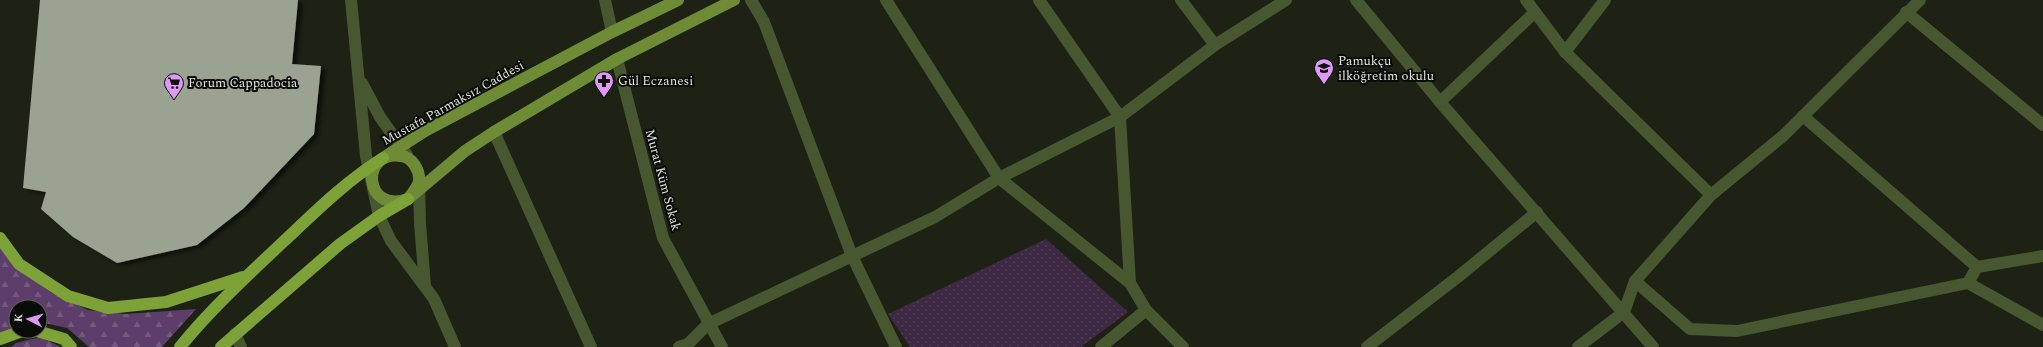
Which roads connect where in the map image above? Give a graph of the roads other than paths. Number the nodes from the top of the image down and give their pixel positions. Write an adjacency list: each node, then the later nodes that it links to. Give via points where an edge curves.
1 (351, 0): 20 (street)
2 (605, 0): 16 (street)
3 (678, 0): 16 (main road, Mustafa Parmaksız Caddesi)
4 (734, 0): 19 (main road)
5 (751, 0): 38 (street, via 764,22)
6 (886, 0): 30 (street)
7 (1039, 0): 23 (street)
8 (1180, 0): 17 (street)
9 (1286, 0): 17 (street)
10 (1356, 0): 21 (street)
11 (1526, 0): 14 (street)
12 (1605, 0): 18 (street)
13 (1920, 0): 15 (street)
14 (1535, 12): 18 (street); 21 (street)
15 (1906, 12): 22 (street); 24 (street)
16 (612, 32): 26 (main road, Mustafa Parmaksız Caddesi, via 425,131)
17 (1215, 45): 23 (street)
18 (1565, 52): 33 (street)
19 (617, 58): 25 (main road); 48 (street, Murat Küm Sokak, via 663,238)
20 (359, 78): 26 (street); 29 (street)
21 (1440, 102): 35 (street)
22 (1804, 116): 33 (street); 40 (street)
23 (1120, 117): 30 (street); 43 (street)
24 (2043, 125)
25 (494, 132): 32 (main road); 57 (street)
26 (400, 147): 27 (main road, Mustafa Parmaksız Caddesi); 28 (street)
27 (383, 158): 28 (main road, via 398,155); 29 (highway, Mustafa Parmaksız Caddesi); 31 (main road, via 376,164)
28 (413, 162): 32 (main road, via 418,171)
29 (368, 168): 31 (street); 41 (highway, Mustafa Parmaksız Caddesi, via 324,204)
30 (999, 178): 38 (street, via 935,217); 43 (street)
31 (372, 182): 34 (main road, via 375,191 390,202); 36 (street)
32 (418, 185): 34 (main road); 45 (street)
33 (1712, 195): 42 (street)
34 (408, 199): 36 (highway)
35 (1537, 212): 47 (street); 63 (street)
36 (379, 216): 45 (street, via 391,241); 51 (highway, via 340,244)
37 (0, 238): 41 (highway, via 19,264 68,296 108,308 166,302)
38 (852, 256): 48 (street); 60 (street)
39 (2043, 256): 40 (street)
40 (1977, 267): 44 (street)
41 (246, 276): 53 (highway, Mustafa Parmaksız Caddesi, via 199,323)
42 (1635, 281): 44 (street, via 1690,329 1737,331); 47 (street)
43 (1130, 283): 46 (street)
44 (1968, 283): 49 (street)
45 (425, 286): 56 (street, via 434,299)
46 (1146, 310): 61 (street); 62 (street)
47 (1624, 312): 64 (street); 65 (street)
48 (708, 324): 58 (street, via 688,344); 59 (street, Murat Küm Sokak)
49 (2043, 325)
50 (48, 334): 52 (highway, via 64,339)
51 (235, 334): 54 (highway); 55 (street)
52 (71, 347)
53 (180, 347)
54 (221, 347)
55 (241, 347)
56 (455, 347)
57 (591, 347)
58 (679, 347)
59 (722, 347)
60 (895, 347)
61 (1101, 347)
62 (1183, 347)
63 (1367, 347)
64 (1578, 347)
65 (1653, 347)

